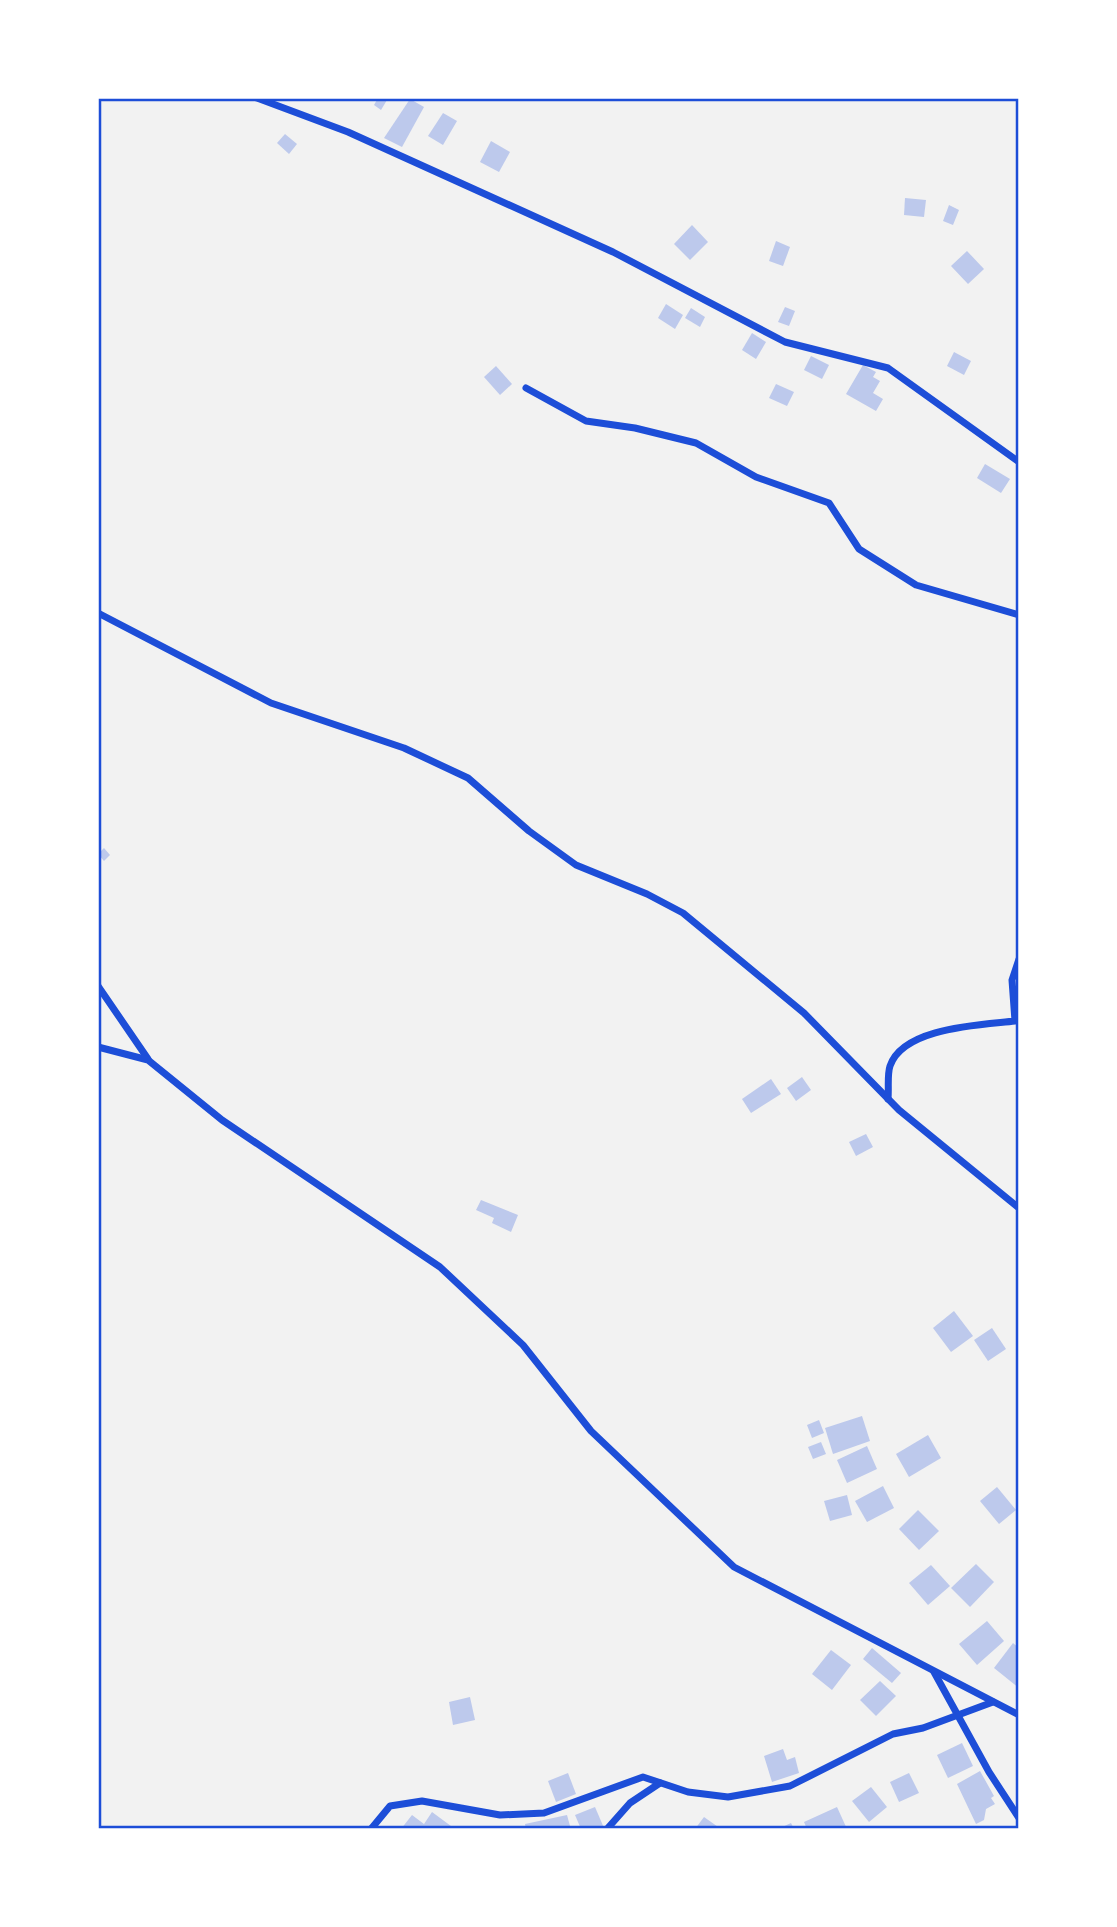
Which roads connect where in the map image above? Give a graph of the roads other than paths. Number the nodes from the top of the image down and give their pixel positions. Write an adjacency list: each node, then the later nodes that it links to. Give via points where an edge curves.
1 (257, 98): 3 (street, via 348,132 613,253 785,342 888,368)
2 (526, 388): 5 (street, via 586,421 696,443 756,477 829,503 859,549 916,585)
3 (1019, 462)
4 (98, 613): 10 (street, via 271,703 404,748 468,778 576,865 683,913 804,1013)
5 (1019, 615)
6 (1019, 959): 10 (street, via 1012,980 1015,1021 939,1031 901,1049 890,1065)
7 (98, 986): 9 (street)
8 (98, 1047): 9 (street)
9 (148, 1060): 12 (street, via 222,1120 440,1267 523,1345 591,1432 734,1567)
10 (888, 1099): 11 (street)
11 (1019, 1208)
12 (934, 1672): 13 (street); 14 (street)
13 (993, 1702): 14 (street); 15 (street)
14 (957, 1715): 16 (street, via 893,1734 790,1786 728,1797 688,1793); 17 (street)
15 (1019, 1715)
16 (660, 1783): 18 (street, via 643,1777 544,1813 500,1815 422,1801 390,1806); 19 (street, via 630,1803)
17 (1019, 1818)
18 (371, 1829)
19 (607, 1829)

